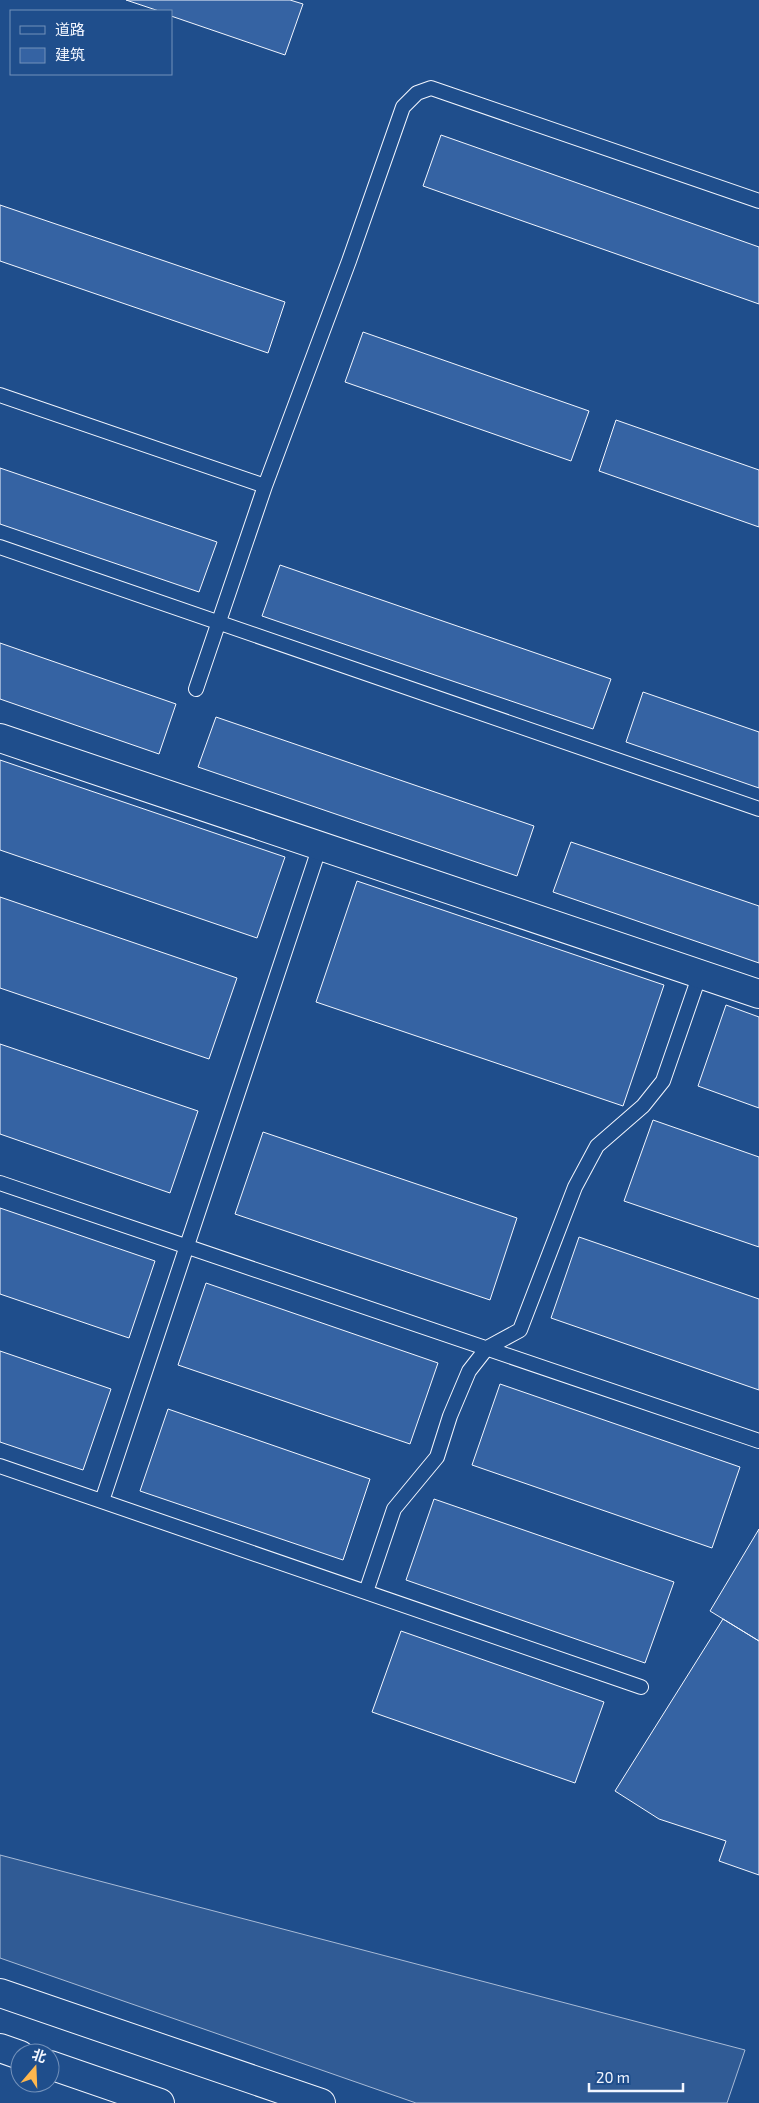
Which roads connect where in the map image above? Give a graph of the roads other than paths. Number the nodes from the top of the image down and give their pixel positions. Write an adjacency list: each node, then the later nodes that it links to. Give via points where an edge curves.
1 (759, 201): 3 (lane, via 431,88 417,93 403,108)
2 (0, 395): 3 (lane)
3 (265, 486): 5 (lane)
4 (0, 547): 5 (lane)
5 (219, 622): 6 (lane); 8 (lane)
6 (196, 689)
7 (0, 738): 9 (street)
8 (759, 809)
9 (320, 846): 10 (street); 13 (lane)
10 (700, 974): 11 (street); 14 (lane, via 663,1081 643,1106 597,1146 575,1186 520,1330)
11 (759, 994)
12 (0, 1183): 13 (lane)
13 (187, 1246): 14 (lane); 17 (lane)
14 (487, 1348): 15 (lane); 18 (lane, via 469,1371 437,1457 394,1510)
15 (759, 1440)
16 (0, 1466): 17 (lane)
17 (102, 1501): 18 (lane)
18 (366, 1592): 19 (lane)
19 (641, 1687)
20 (0, 1993): 23 (street)
21 (60, 2068): 22 (street)
22 (160, 2103)
23 (321, 2103)

